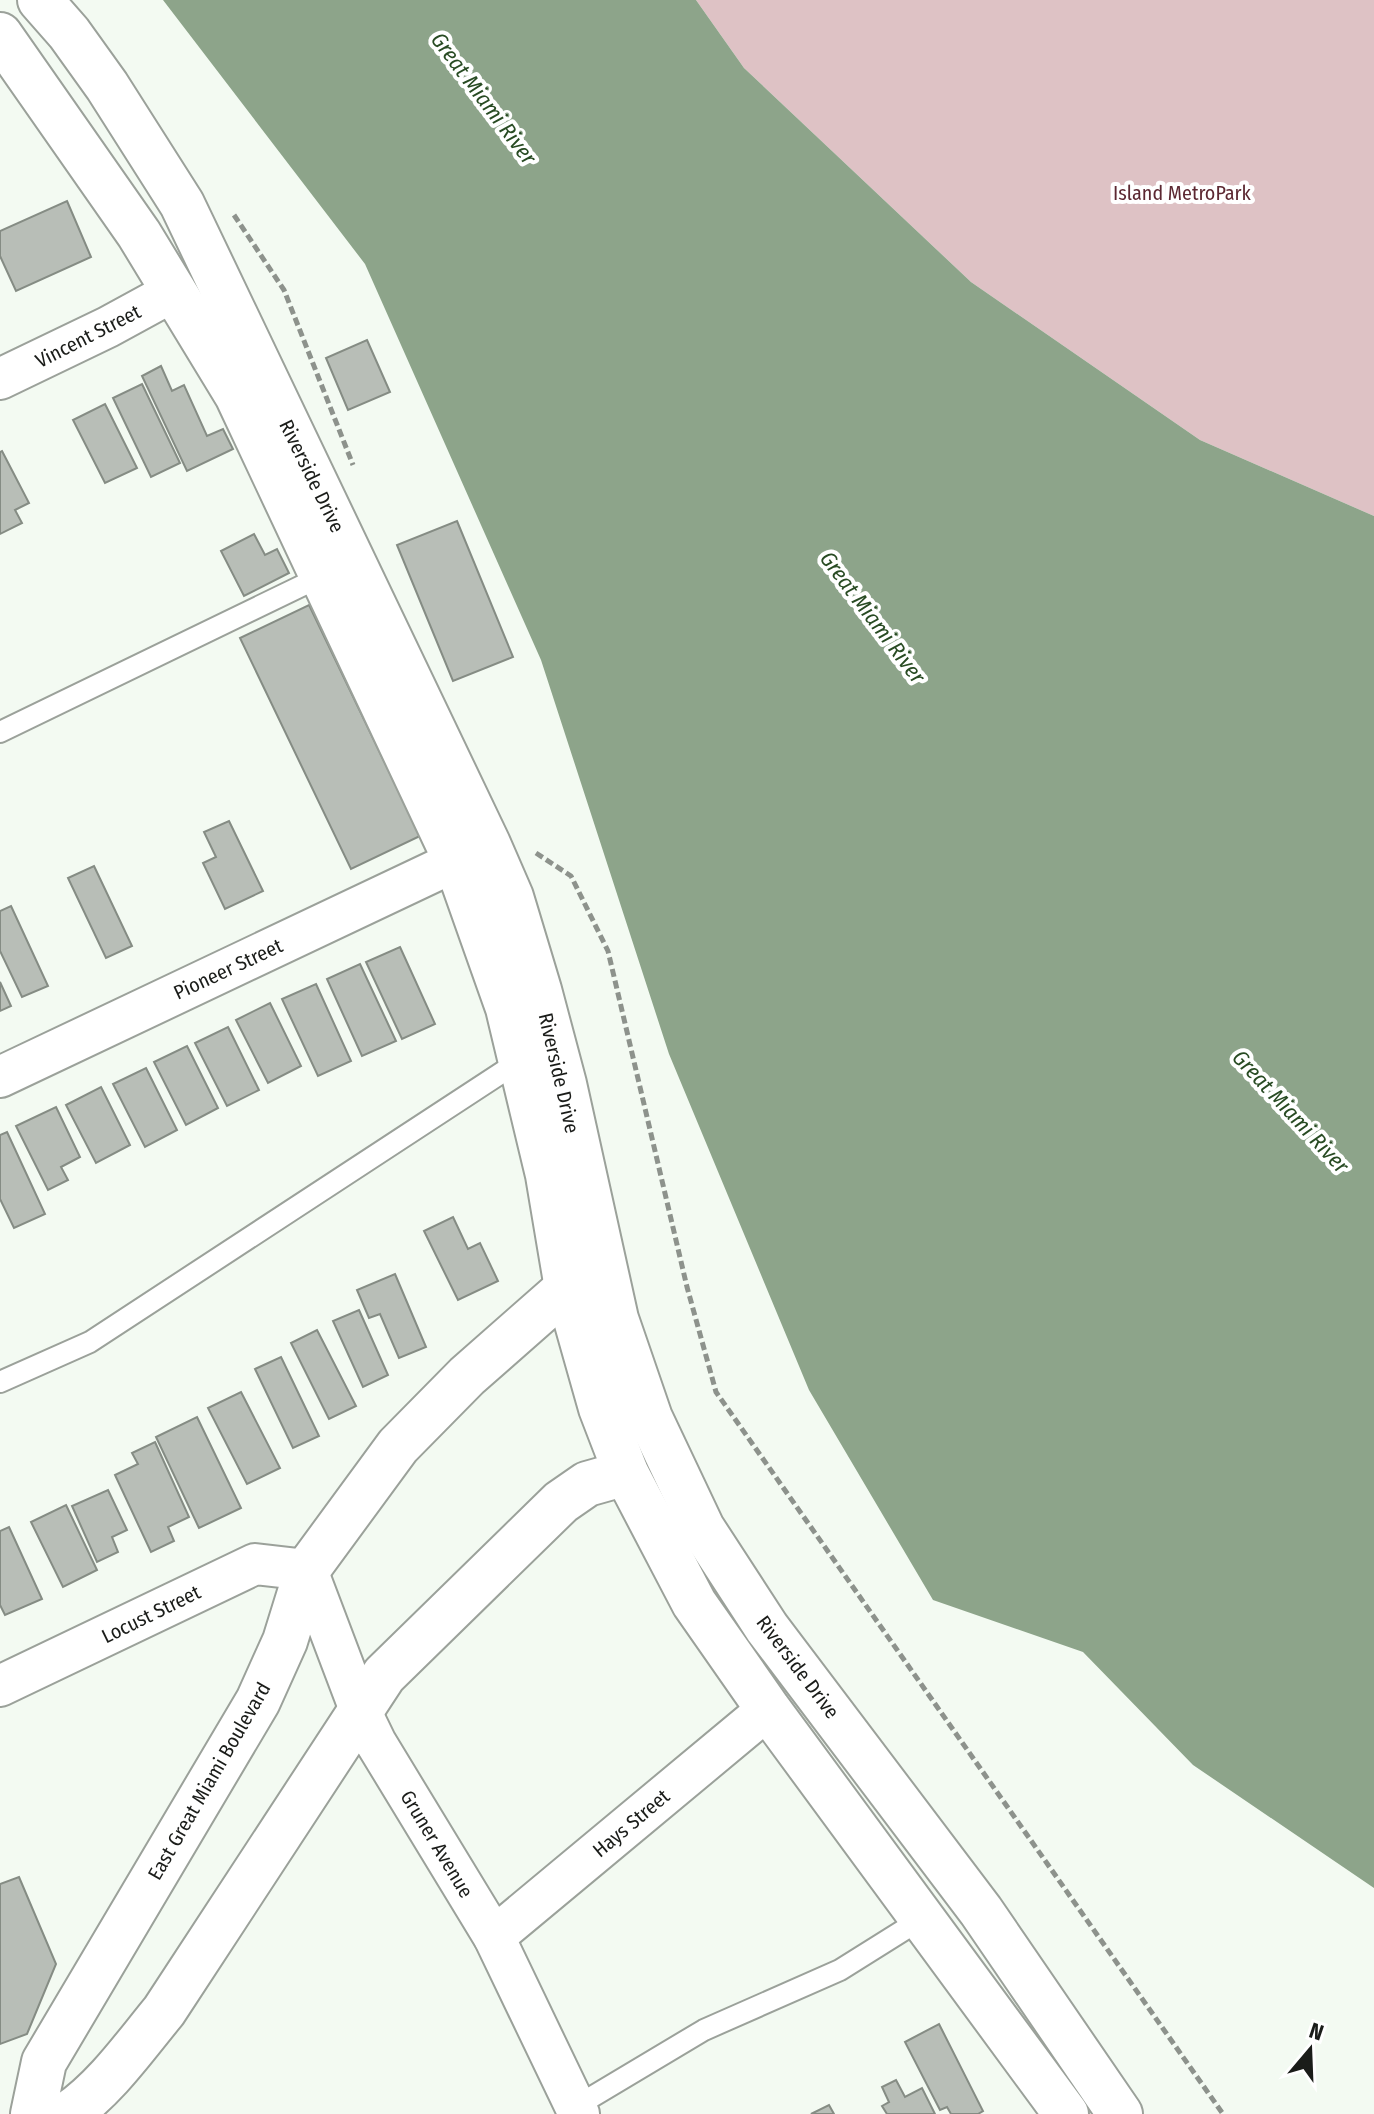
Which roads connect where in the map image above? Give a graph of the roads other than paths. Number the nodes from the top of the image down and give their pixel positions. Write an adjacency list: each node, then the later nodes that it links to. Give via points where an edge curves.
1 (40, 0): 23 (main road, Riverside Drive, via 107,86 182,204 511,897 564,1084 616,1319 650,1418 702,1528 767,1628 981,1911)
2 (0, 35): 3 (main road, Riverside Drive)
3 (174, 291): 4 (street, Vincent Street); 5 (main road, Riverside Drive, via 237,395)
4 (0, 379)
5 (320, 577): 6 (lane); 7 (main road, Riverside Drive)
6 (0, 732)
7 (456, 861): 8 (main road, Riverside Drive, via 501,985); 9 (street, Pioneer Street)
8 (521, 1060): 10 (main road, Riverside Drive); 11 (lane, via 90,1342)
9 (0, 1077)
10 (567, 1288): 12 (main road, Riverside Drive, via 601,1408); 13 (main road, East Great Miami Boulevard, via 467,1376 398,1446)
11 (0, 1382)
12 (626, 1473): 15 (main road, Riverside Drive, via 694,1603); 16 (main road, via 587,1484 542,1518 384,1675)
13 (307, 1570): 14 (street, Locust Street, via 255,1564); 16 (street, Gruner Avenue); 20 (main road, East Great Miami Boulevard, via 285,1641 258,1701 44,2062)
14 (0, 1686)
15 (768, 1709): 17 (main road, Riverside Drive); 18 (street, Hays Street)
16 (360, 1710): 18 (street, Gruner Avenue); 21 (main road, via 164,2011)
17 (923, 1918): 19 (lane, via 840,1970 704,2030); 22 (main road, Riverside Drive)
18 (494, 1937): 19 (street, Gruner Avenue)
19 (577, 2110)
20 (33, 2114)
21 (68, 2114)
22 (1066, 2114)
23 (1120, 2114)

